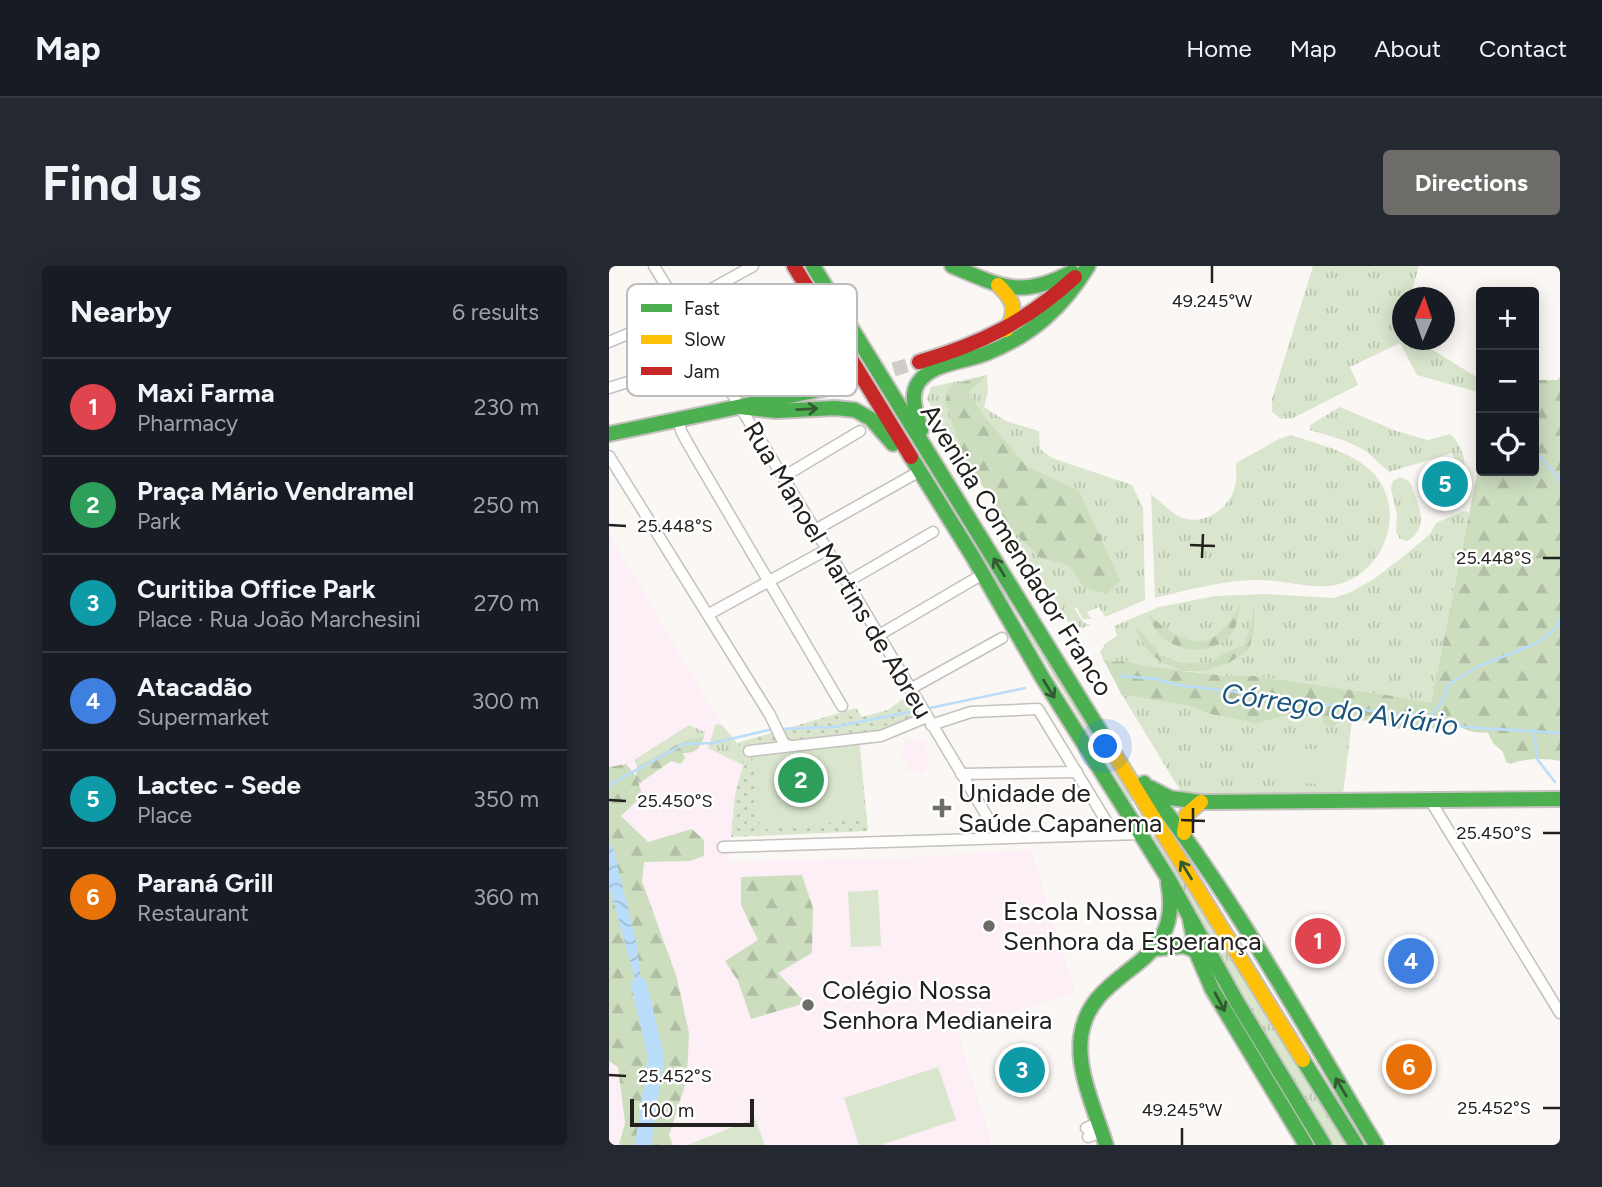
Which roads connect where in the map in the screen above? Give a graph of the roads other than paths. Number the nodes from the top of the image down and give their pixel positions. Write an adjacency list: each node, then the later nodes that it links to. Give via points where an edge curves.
1 (654, 266): 8 (street, Rua Manoel Martins de Abreu)
2 (753, 266): 9 (street)
3 (794, 266): 10 (main road, Avenida Comendador Franco)
4 (813, 266): 11 (main road, Avenida Comendador Franco)
5 (952, 266): 7 (main road)
6 (1085, 266): 7 (main road, via 1044,287 1022,289); 12 (main road, via 1047,303); 26 (main road, via 1064,303 1031,330 986,354 931,372 918,382 915,408)
7 (994, 283): 12 (main road, via 1014,304)
8 (665, 284)
9 (719, 284)
10 (805, 284)
11 (824, 284)
12 (1006, 331): 16 (main road)
13 (627, 334): 15 (street)
14 (857, 337): 26 (main road, Avenida Comendador Franco)
15 (609, 342)
16 (919, 362)
17 (857, 369): 28 (main road, Avenida Comendador Franco)
18 (627, 382): 19 (street)
19 (609, 388)
20 (732, 396): 22 (street, Rua Manoel Martins de Abreu)
21 (791, 396): 22 (main road)
22 (739, 407): 23 (main road); 28 (main road, one-way to 28, via 855,410 871,419); 29 (street, Rua Manoel Martins de Abreu)
23 (678, 420): 25 (main road); 34 (street)
24 (860, 430): 29 (street)
25 (610, 431)
26 (927, 450): 44 (main road, Avenida Comendador Franco, one-way to 26)
27 (609, 456): 36 (street)
28 (917, 466): 30 (street); 33 (main road, Avenida Comendador Franco)
29 (783, 477): 30 (street, Rua Manoel Martins de Abreu)
30 (815, 530): 32 (street, Rua Manoel Martins de Abreu)
31 (933, 531): 35 (street)
32 (826, 550): 34 (street); 35 (street, Rua Manoel Martins de Abreu)
33 (983, 574): 37 (street); 53 (main road, Avenida Comendador Franco, one-way to 53)
34 (769, 582): 36 (street); 40 (street)
35 (847, 582): 37 (street, Rua Manoel Martins de Abreu)
36 (709, 614): 42 (street, via 784,744)
37 (879, 635): 39 (street, Rua Manoel Martins de Abreu)
38 (1002, 638): 39 (street)
39 (912, 692): 41 (street, Rua Manoel Martins de Abreu)
40 (842, 706)
41 (928, 719): 42 (street, via 881,736); 45 (street, via 1038,709); 46 (street, Rua Manoel Martins de Abreu)
42 (790, 746): 43 (street)
43 (749, 751)
44 (1112, 751): 47 (main road); 60 (main road, Avenida Comendador Franco, one-way to 44)
45 (1077, 772): 46 (street); 52 (street)
46 (961, 774): 54 (street, Rua Manoel Martins de Abreu)
47 (1144, 783): 50 (main road, via 1170,798); 51 (main road)
48 (1560, 799): 49 (main road)
49 (1430, 800): 50 (main road); 63 (street)
50 (1201, 802): 51 (main road, via 1187,814)
51 (1184, 833): 56 (main road)
52 (1114, 834): 53 (street); 54 (street)
53 (1140, 834): 57 (main road, Avenida Comendador Franco)
54 (1000, 838): 55 (street)
55 (723, 847)
56 (1211, 875): 60 (main road, via 1214,897); 68 (main road, one-way to 56)
57 (1168, 878): 58 (main road, Avenida Comendador Franco); 59 (main road, via 1171,917)
58 (1190, 915): 61 (main road, Avenida Comendador Franco); 62 (main road, Avenida Comendador Franco)
59 (1153, 949): 61 (main road, via 1184,946); 64 (main road, via 1104,988 1087,1012 1081,1040)
60 (1235, 949): 67 (main road, Avenida Comendador Franco)
61 (1196, 950): 62 (main road); 65 (main road, Avenida Comendador Franco, one-way to 65, via 1221,1005)
62 (1214, 961): 66 (main road, Avenida Comendador Franco)
63 (1560, 1013)
64 (1096, 1133)
65 (1306, 1145)
66 (1324, 1145)
67 (1356, 1145)
68 (1376, 1145)

